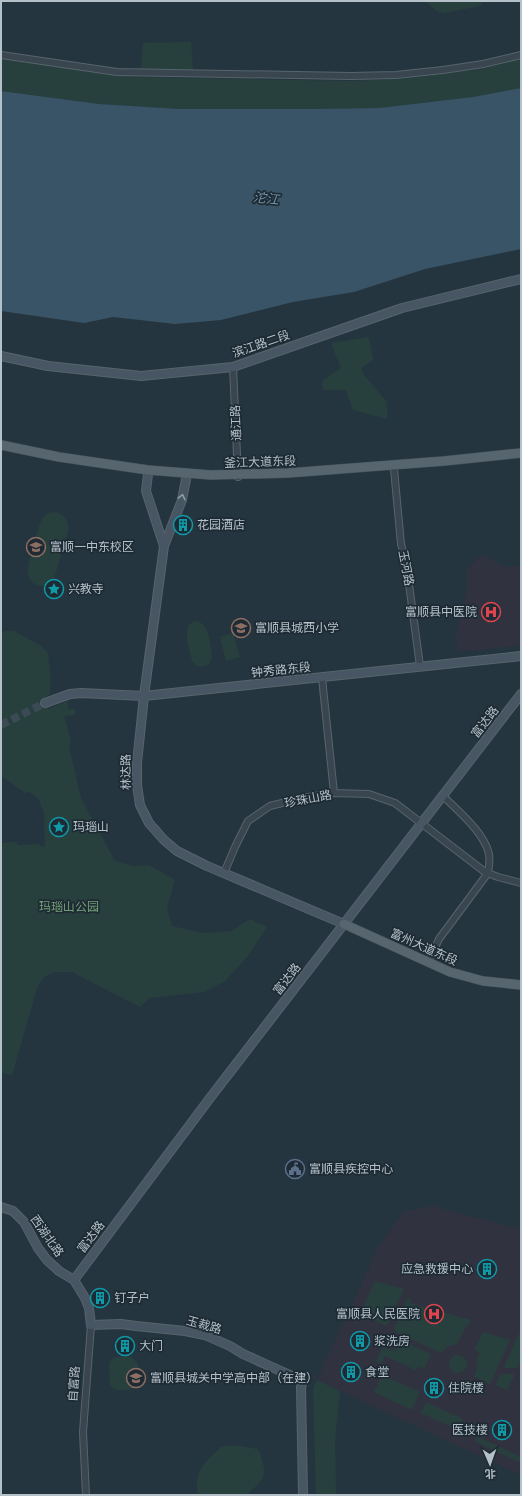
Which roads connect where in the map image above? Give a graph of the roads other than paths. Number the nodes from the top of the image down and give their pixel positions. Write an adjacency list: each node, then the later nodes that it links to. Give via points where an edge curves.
1 (521, 55): 2 (street, via 443,70 351,76 117,72)
2 (1, 56)
3 (521, 279): 5 (main road, 滨江路二段, via 402,308)
4 (1, 356): 5 (main road, 滨江路二段, via 48,366 141,376)
5 (233, 367): 13 (street, 通江路)
6 (1, 445): 12 (main road, 釜江大道东段, via 59,457)
7 (1, 449): 11 (main road, 釜江大道东段, via 64,462)
8 (521, 454): 13 (main road, 釜江大道东段)
9 (521, 459): 10 (main road, 釜江大道东段)
10 (394, 469): 13 (main road, 釜江大道东段, via 288,478); 16 (street, 玉河路, via 401,544 406,562)
11 (148, 474): 12 (main road, 釜江大道东段); 14 (main road, via 146,491)
12 (186, 476): 13 (main road, 釜江大道东段); 14 (main road, one-way to 12, via 182,500)
13 (238, 477)
14 (164, 546): 19 (main road, 林达路)
15 (521, 656): 16 (main road, 钟秀路东段)
16 (420, 666): 17 (main road, 钟秀路东段)
17 (322, 678): 19 (main road, 钟秀路东段); 21 (street)
18 (521, 694): 22 (main road, 富达路)
19 (144, 696): 20 (main road, 钟秀路东段, via 81,693); 24 (main road, 林达路, via 137,763 140,805 149,823 177,851)
20 (45, 703)
21 (334, 793): 23 (street, 珍珠山路, via 369,794 395,803); 24 (street, 珍珠山路, via 270,806 248,821)
22 (443, 796): 23 (main road, 富达路); 25 (street, via 482,838 489,854)
23 (421, 823): 25 (street, 珍珠山路); 27 (main road, 富达路)
24 (224, 873): 27 (main road, 林达路)
25 (488, 873): 26 (street, 珍珠山路); 28 (street, via 439,939)
26 (521, 883)
27 (344, 924): 28 (main road, 富州大道东段); 31 (main road, 富达路)
28 (428, 962): 29 (main road, 富州大道东段, via 450,972 484,981)
29 (521, 985)
30 (1, 1207): 31 (main road, 西湖北路, via 13,1211 24,1222 47,1260)
31 (74, 1280): 32 (main road, 自富路, via 89,1308)
32 (91, 1325): 33 (main road, 玉裁路, via 128,1325 204,1335); 34 (street, 自富路, via 83,1432)
33 (303, 1381): 35 (main road); 36 (main road)
34 (86, 1495)
35 (303, 1495)
36 (308, 1495)

